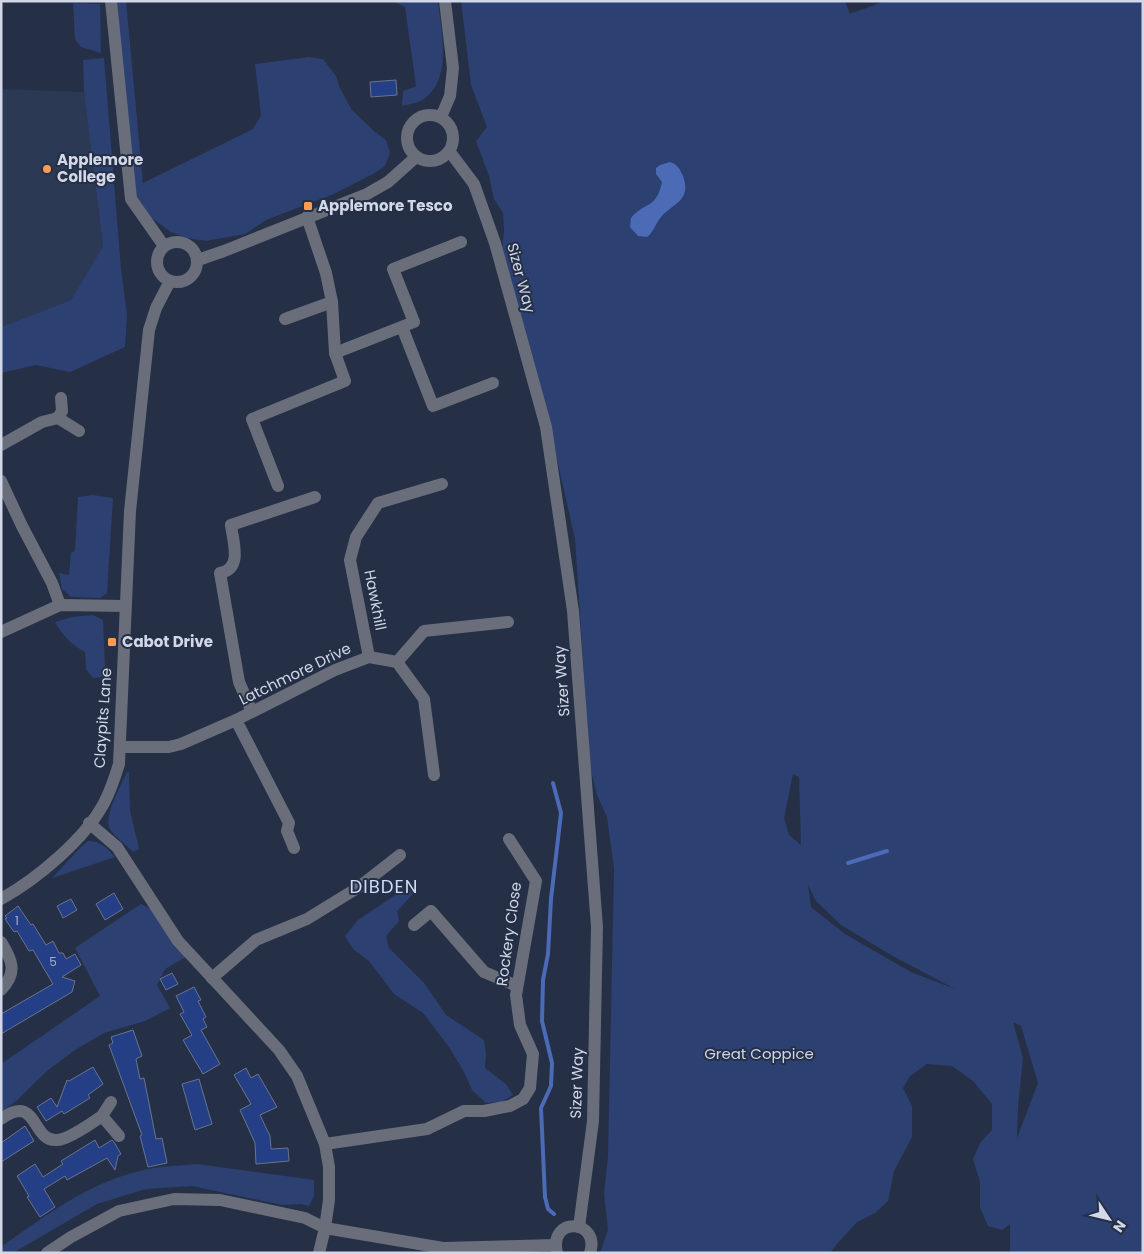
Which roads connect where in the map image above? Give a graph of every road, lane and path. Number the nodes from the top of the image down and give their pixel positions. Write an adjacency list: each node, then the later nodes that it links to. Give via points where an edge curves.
1 (110, 1): 8 (street, via 131,200)
2 (445, 1): 3 (street, via 453,68 450,96)
3 (441, 117): 4 (street, via 454,136); 5 (street, via 420,117 410,127 408,147)
4 (450, 152): 5 (street, via 438,160 423,161); 49 (street, Sizer Way, via 474,184 495,243 546,427 573,610 597,926 593,1121)
5 (416, 157): 6 (street, via 388,182 368,194)
6 (307, 217): 9 (street); 11 (street)
7 (461, 242): 13 (street, via 393,269)
8 (164, 246): 9 (street, via 182,242 192,248); 10 (street, via 158,255 158,267)
9 (198, 260): 10 (street, via 190,278)
10 (170, 281): 25 (street, Claypits Lane, via 156,308 150,330 130,511)
11 (332, 302): 12 (street); 14 (street)
12 (285, 319)
13 (408, 325): 14 (street); 15 (street, via 433,406)
14 (335, 353): 22 (street, via 345,381 252,419)
15 (493, 383)
16 (61, 398): 17 (street, via 62,411)
17 (58, 418): 18 (street); 19 (street, via 42,422)
18 (79, 431)
19 (1, 445)
20 (1, 481): 24 (street)
21 (442, 484): 28 (street, Hawkhill, via 378,503 356,537 350,560)
22 (278, 486)
23 (315, 497): 30 (street, via 231,525 234,566 228,572 220,573 239,682)
24 (60, 605): 25 (street); 27 (street)
25 (125, 606): 32 (street, Claypits Lane)
26 (508, 622): 29 (street, via 424,631)
27 (1, 632)
28 (369, 657): 29 (street, Latchmore Drive); 30 (street, Latchmore Drive, via 335,670)
29 (397, 662): 33 (street, via 424,699)
30 (252, 712): 31 (street, Latchmore Drive)
31 (236, 720): 32 (street, Latchmore Drive, via 169,747); 36 (street, via 290,822 287,831)
32 (120, 747): 34 (street, Claypits Lane, via 112,786)
33 (434, 775)
34 (89, 823): 38 (street, Claypits Lane, via 76,840 44,869); 41 (street, via 117,847 178,941)
35 (509, 839): 42 (street, Rockery Close, via 536,881)
36 (294, 848)
37 (400, 855): 41 (street, via 308,919 256,940)
38 (1, 900)
39 (414, 925): 42 (street, via 431,912 484,972)
40 (1, 942): 43 (street, via 12,966 11,976)
41 (212, 978): 48 (street, via 298,1076)
42 (518, 986): 48 (street, Rockery Close, via 520,1025 533,1054 530,1088 523,1099 510,1106 464,1111 427,1129)
43 (1, 990)
44 (112, 1102): 45 (street)
45 (102, 1116): 46 (street, via 58,1141 46,1136 23,1111 12,1111); 47 (street)
46 (1, 1119)
47 (120, 1136)
48 (325, 1144): 50 (street, via 329,1200)
49 (579, 1227): 51 (street, via 562,1230 557,1236); 54 (street, via 588,1232 591,1239)
50 (325, 1228): 51 (street, via 443,1248); 52 (street, via 305,1218 220,1200 174,1199 119,1211); 53 (street)
51 (556, 1249)
52 (47, 1253)
53 (319, 1253)
54 (590, 1253)

